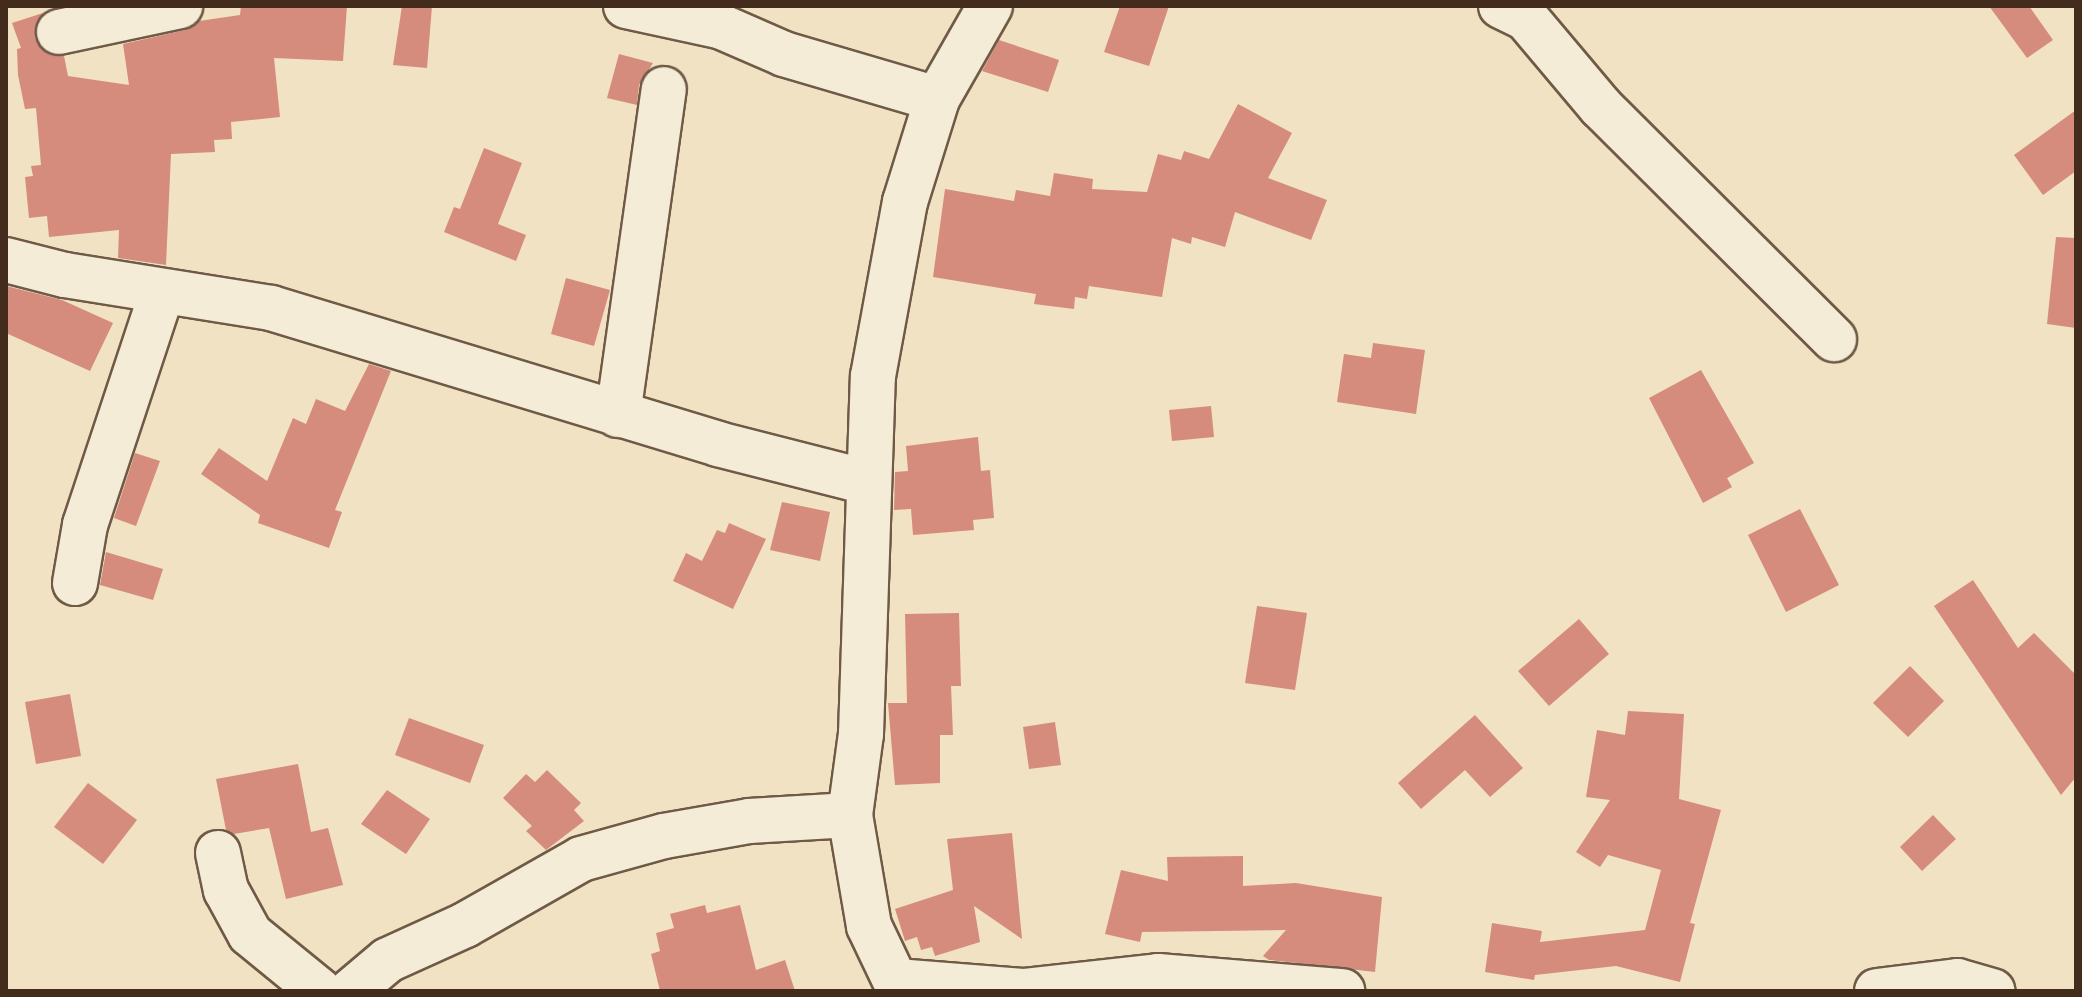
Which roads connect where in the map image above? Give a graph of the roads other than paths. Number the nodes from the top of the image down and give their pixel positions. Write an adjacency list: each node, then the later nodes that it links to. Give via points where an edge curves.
1 (180, 6): 5 (street)
2 (626, 6): 7 (street, via 722,27 784,54)
3 (990, 6): 7 (street)
4 (1501, 6): 10 (street, via 1526,18 1601,107 1777,289)
5 (59, 32)
6 (664, 89): 11 (street)
7 (937, 99): 12 (street, via 885,289)
8 (6, 260): 9 (street)
9 (162, 292): 11 (street, via 271,308); 13 (street, via 85,525)
10 (1834, 339)
11 (618, 415): 12 (street)
12 (867, 482): 14 (street, via 861,734)
13 (75, 583)
14 (850, 815): 16 (street, via 869,926); 18 (street, via 749,821 664,836 581,859 465,925 388,960)
15 (218, 853): 17 (street, via 226,890 250,934)
16 (898, 986): 19 (street, via 1023,991 1158,976)
17 (320, 991)
18 (351, 991)
19 (1342, 991)
20 (1877, 991): 21 (street, via 1957,981)
21 (1993, 991)

